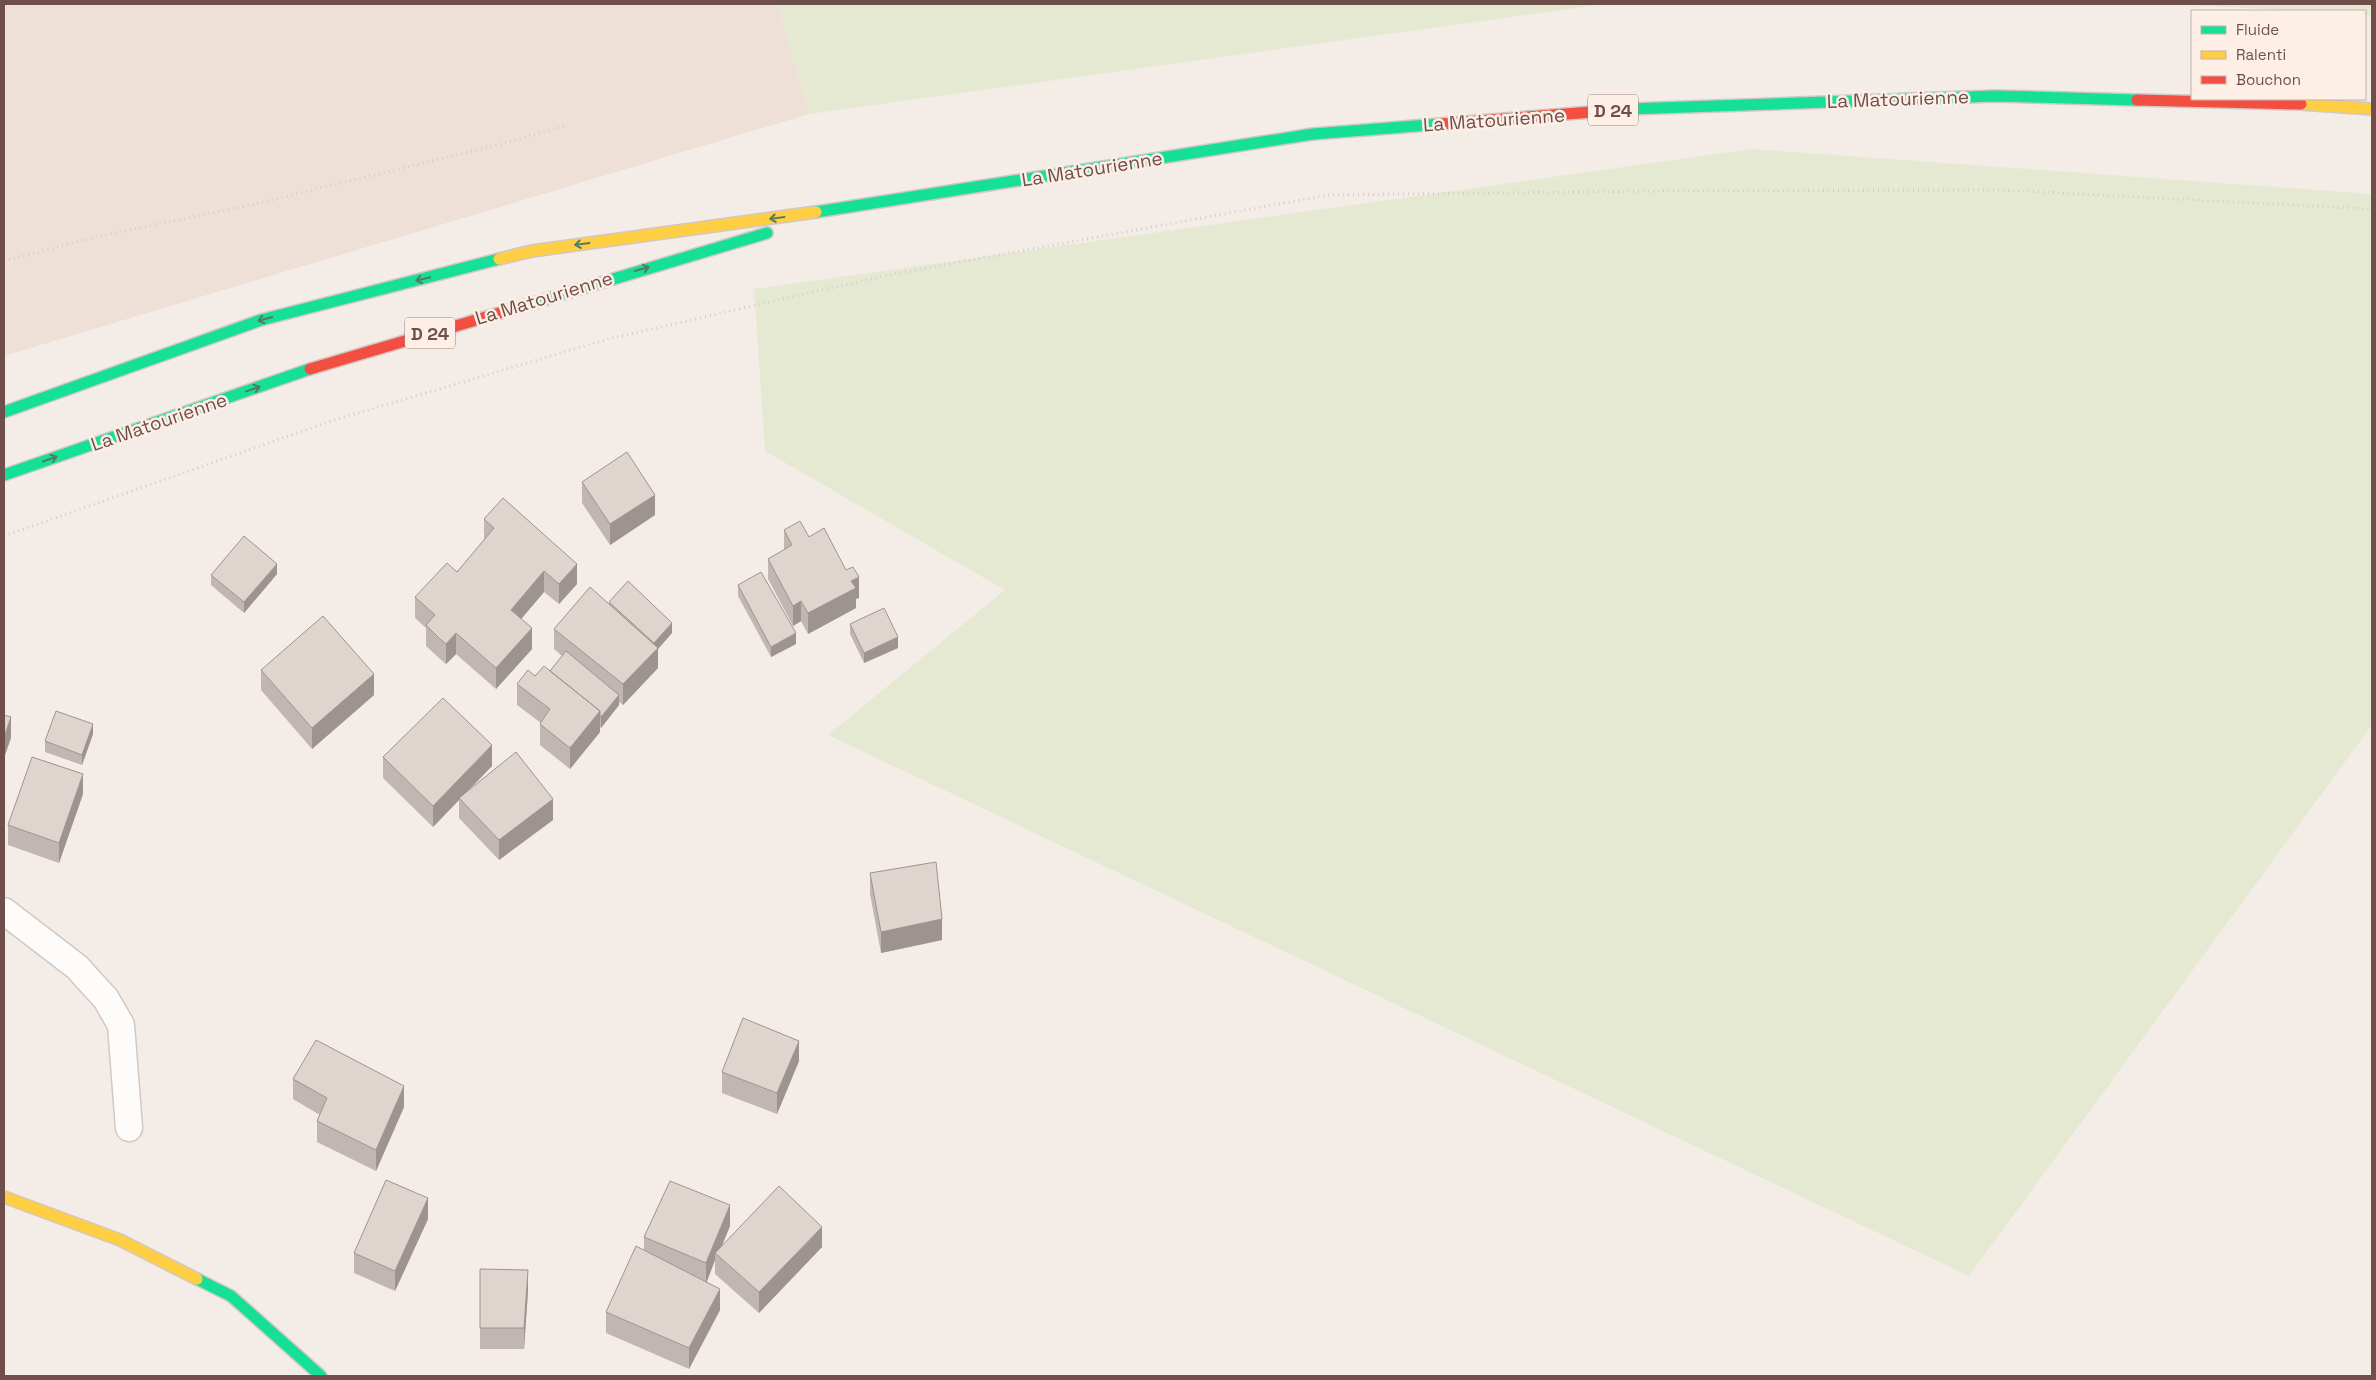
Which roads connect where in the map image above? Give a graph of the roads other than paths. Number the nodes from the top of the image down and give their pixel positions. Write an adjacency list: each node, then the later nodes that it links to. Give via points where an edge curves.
1 (2372, 109): 2 (main road, La Matourienne / D 24, via 2314,104 1995,96 1670,106 1313,134)
2 (860, 206): 3 (main road, La Matourienne / D 24, one-way to 3, via 532,251 261,320); 4 (main road, La Matourienne / D 24, one-way to 2, via 314,368)
3 (4, 412)
4 (4, 475)
5 (4, 911): 6 (lane, via 77,967 106,998 120,1025)
6 (129, 1128)
7 (4, 1197): 8 (main road, via 120,1240 231,1296)
8 (321, 1376)

